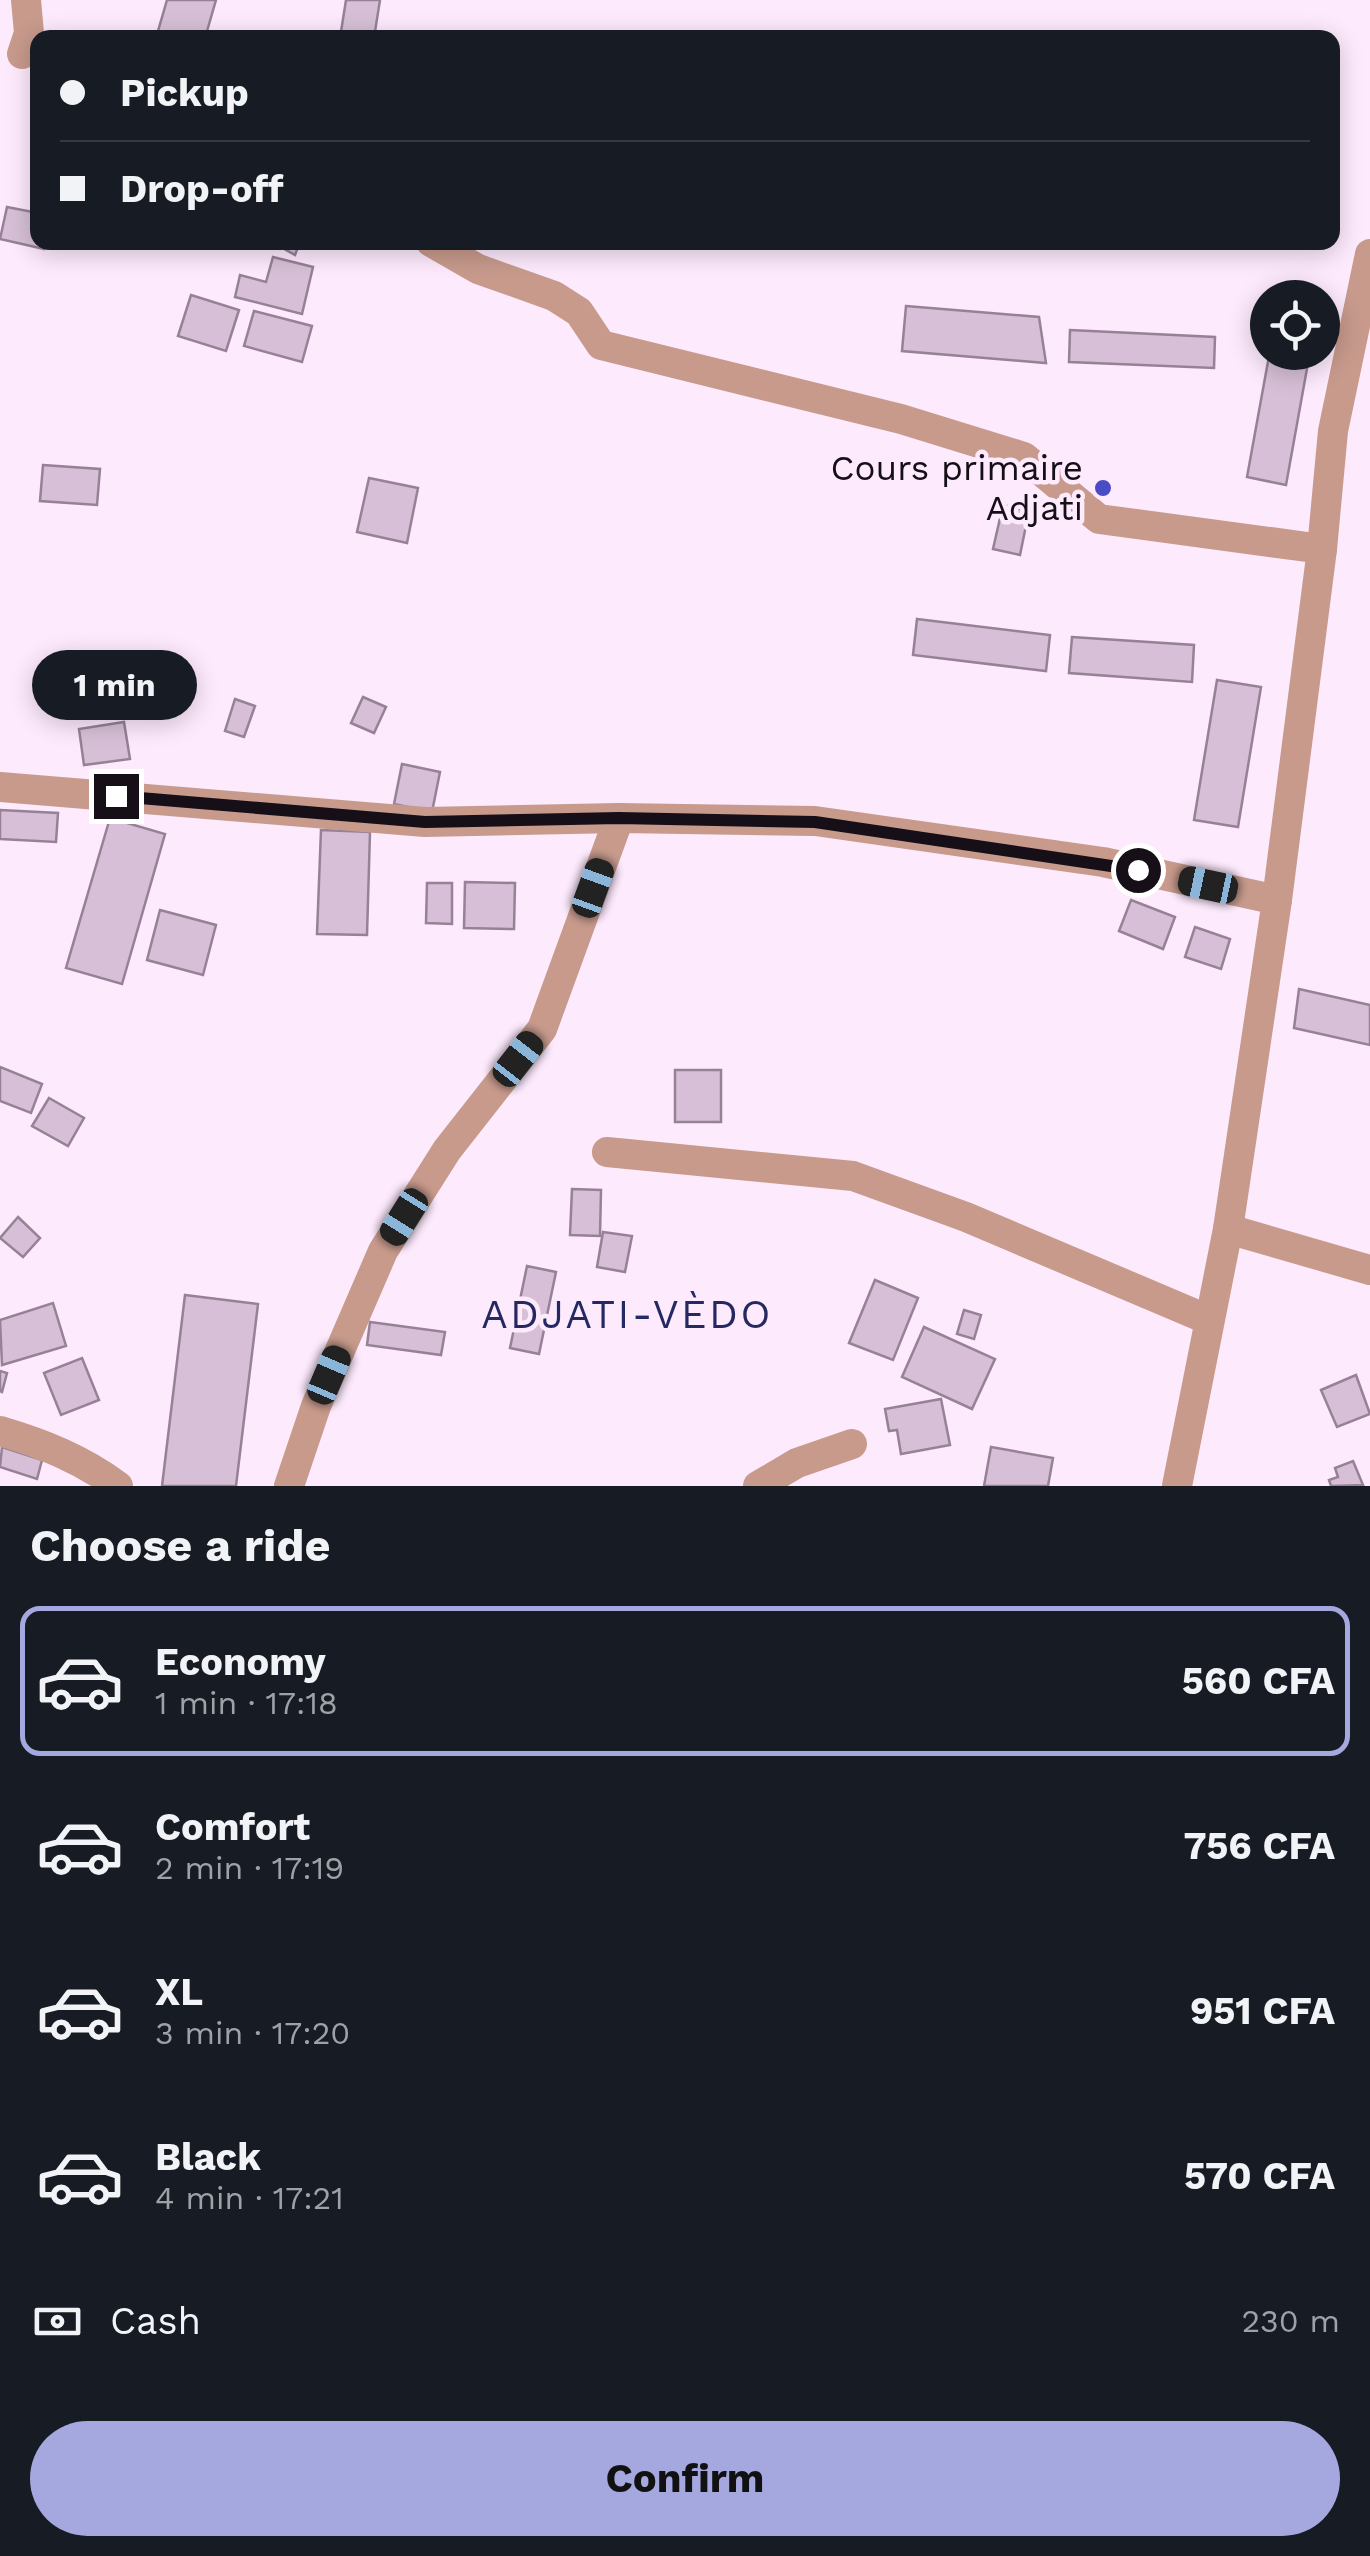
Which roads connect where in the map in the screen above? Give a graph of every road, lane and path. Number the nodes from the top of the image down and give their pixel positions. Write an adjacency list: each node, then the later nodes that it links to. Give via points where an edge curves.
1 (26, 0): 2 (street, via 29,33)
2 (20, 55)
3 (445, 250): 5 (street, via 554,296 579,312 601,345 901,419 1024,457 1098,519)
4 (1370, 254): 5 (street, via 1333,432)
5 (1322, 549): 8 (street)
6 (0, 787): 7 (street, via 425,822)
7 (619, 818): 8 (street, via 815,822 1103,862); 17 (street, via 542,1029 447,1150 383,1251 316,1406)
8 (1277, 900): 10 (street)
9 (607, 1152): 12 (street, via 854,1176)
10 (1228, 1230): 11 (street); 12 (street)
11 (1370, 1270)
12 (1209, 1320): 15 (street)
13 (0, 1431): 16 (street, via 48,1445)
14 (852, 1444): 18 (street)
15 (1185, 1444): 19 (street); 20 (street)
16 (118, 1486)
17 (290, 1486)
18 (758, 1486)
19 (1167, 1486)
20 (1177, 1486)

